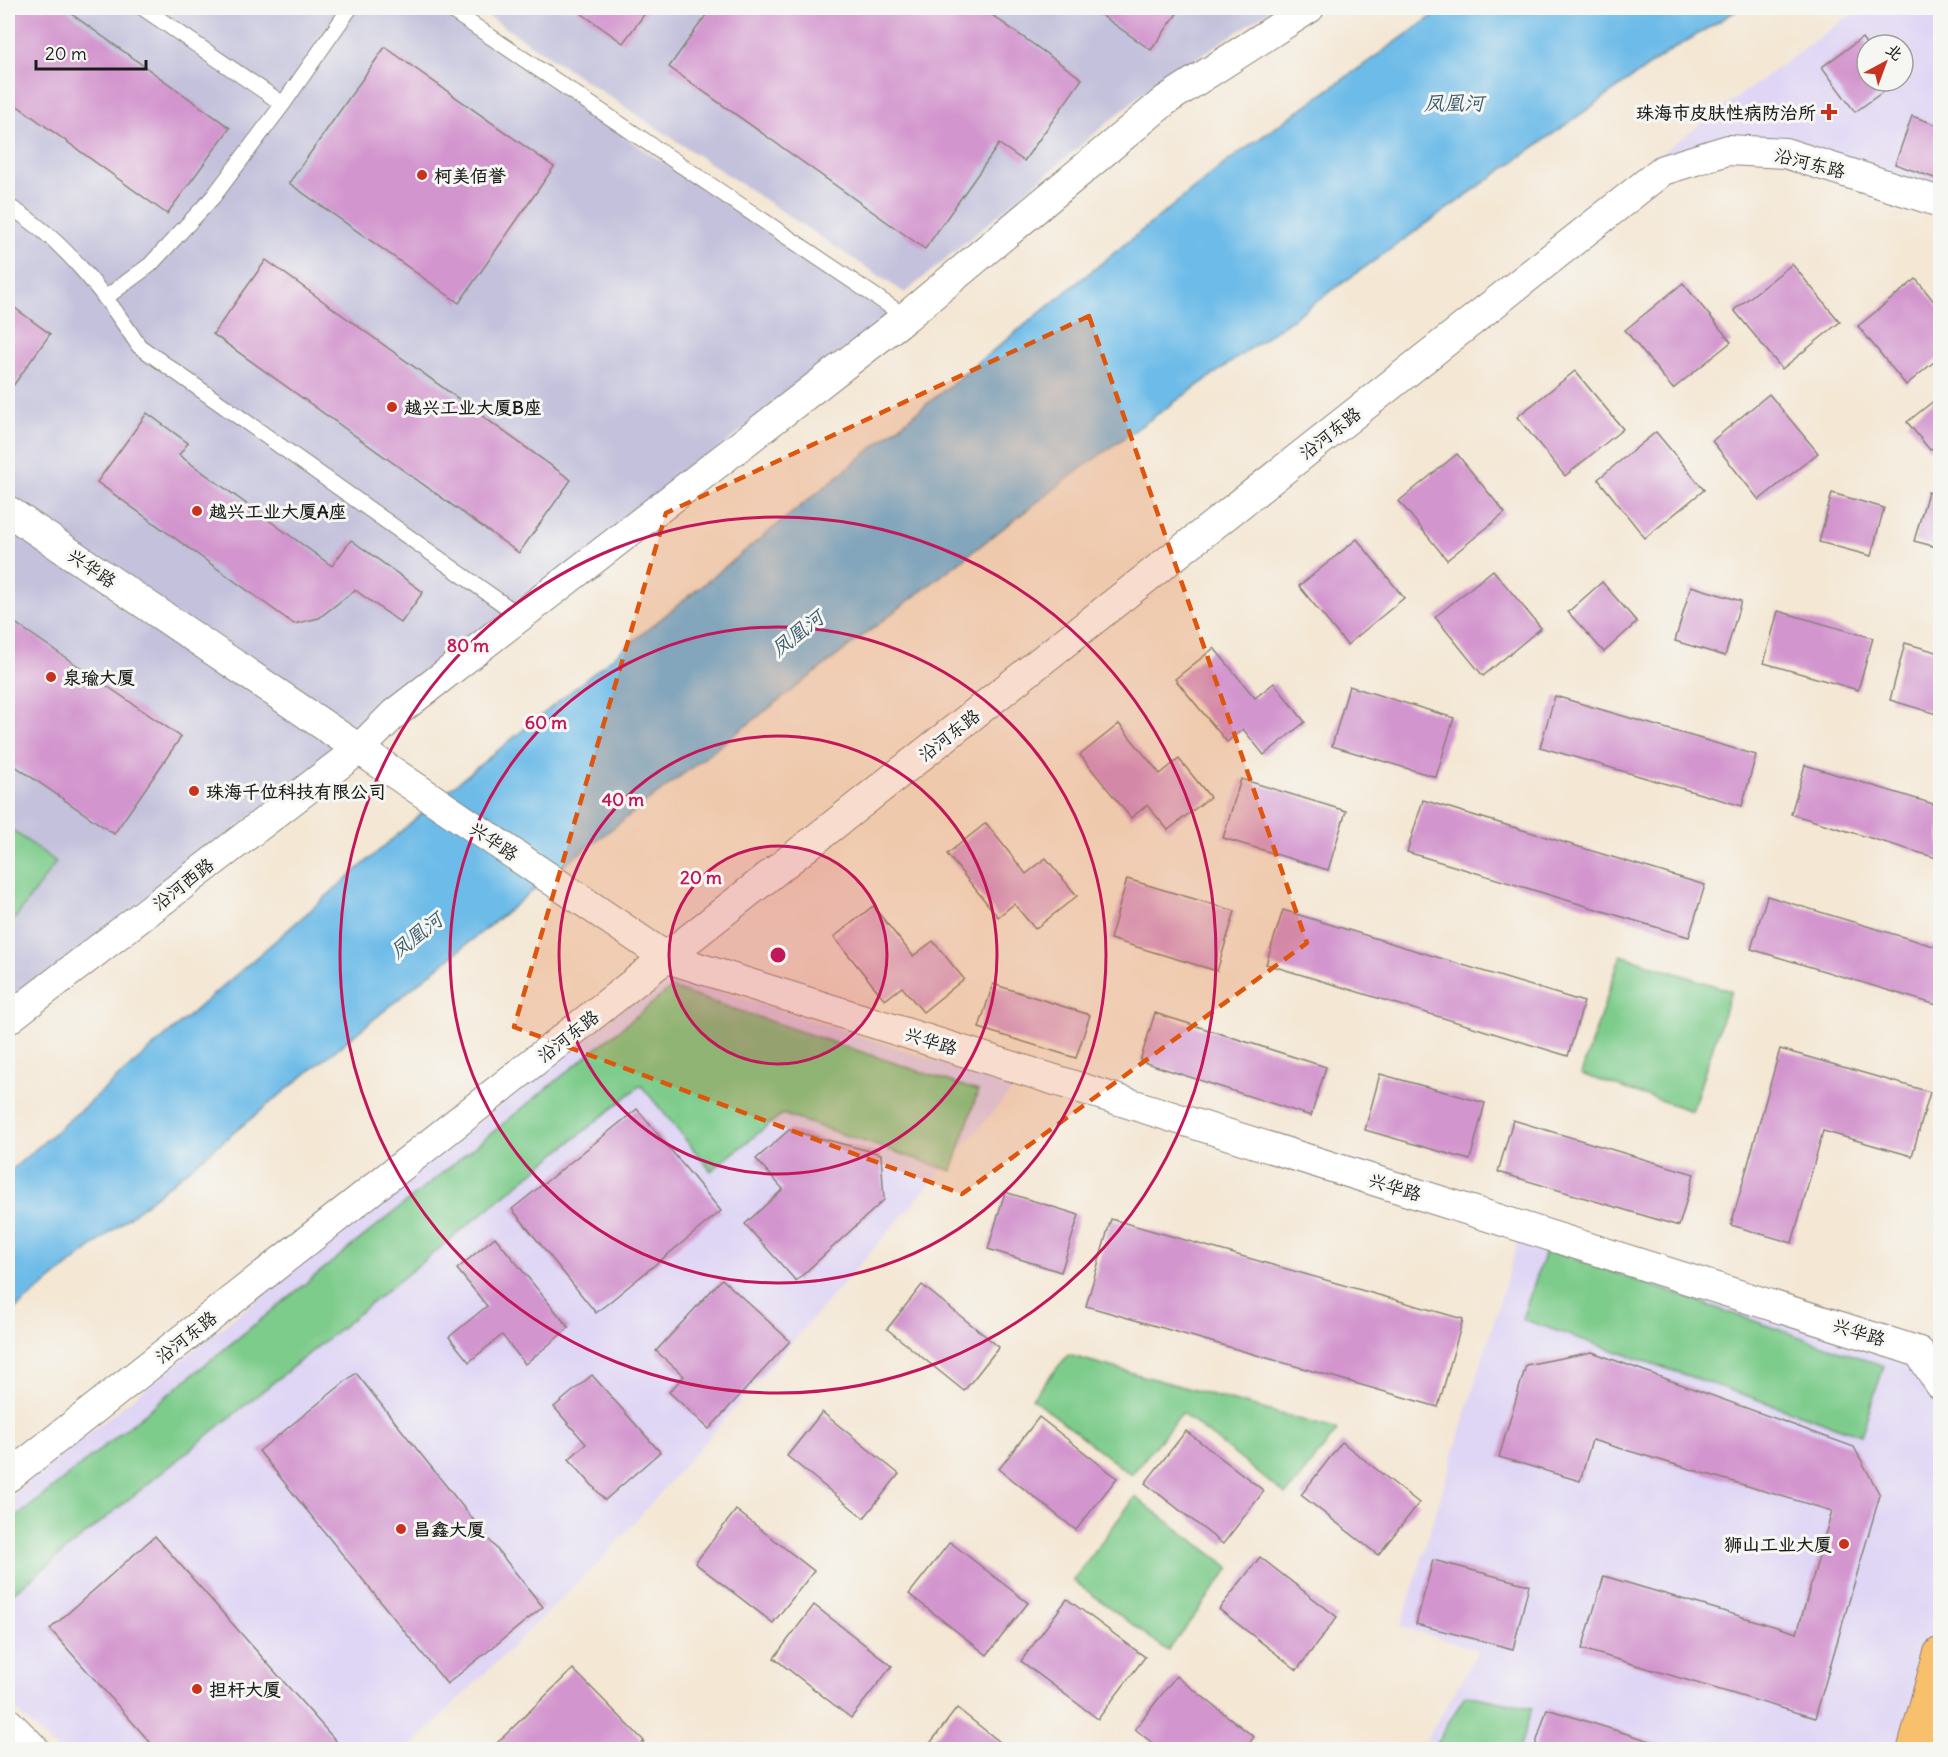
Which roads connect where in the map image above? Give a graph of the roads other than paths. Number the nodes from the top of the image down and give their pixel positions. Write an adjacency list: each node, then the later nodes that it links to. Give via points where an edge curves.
1 (143, 8): 5 (lane)
2 (350, 8): 5 (lane)
3 (448, 8): 9 (lane)
4 (1309, 8): 9 (street, 沿河西路, via 1166,100)
5 (282, 104): 8 (lane, via 213,197 150,265)
6 (1941, 202): 13 (street, 沿河东路, via 1785,153 1728,150 1664,170)
7 (8, 206): 8 (lane, via 61,248)
8 (105, 298): 11 (lane, via 139,346)
9 (906, 316): 11 (street, 沿河西路)
10 (8, 511): 12 (street, 兴华路)
11 (520, 616): 12 (street, 沿河西路, via 394,714)
12 (359, 749): 13 (street, 兴华路); 14 (street, 沿河西路)
13 (667, 958): 15 (street, 兴华路); 17 (street, 沿河东路)
14 (8, 1019)
15 (1930, 1347): 16 (street, 兴华路)
16 (1941, 1384)
17 (8, 1477)
18 (1941, 1654): 21 (main road)
19 (8, 1723): 20 (street)
20 (35, 1749)
21 (1914, 1749)

